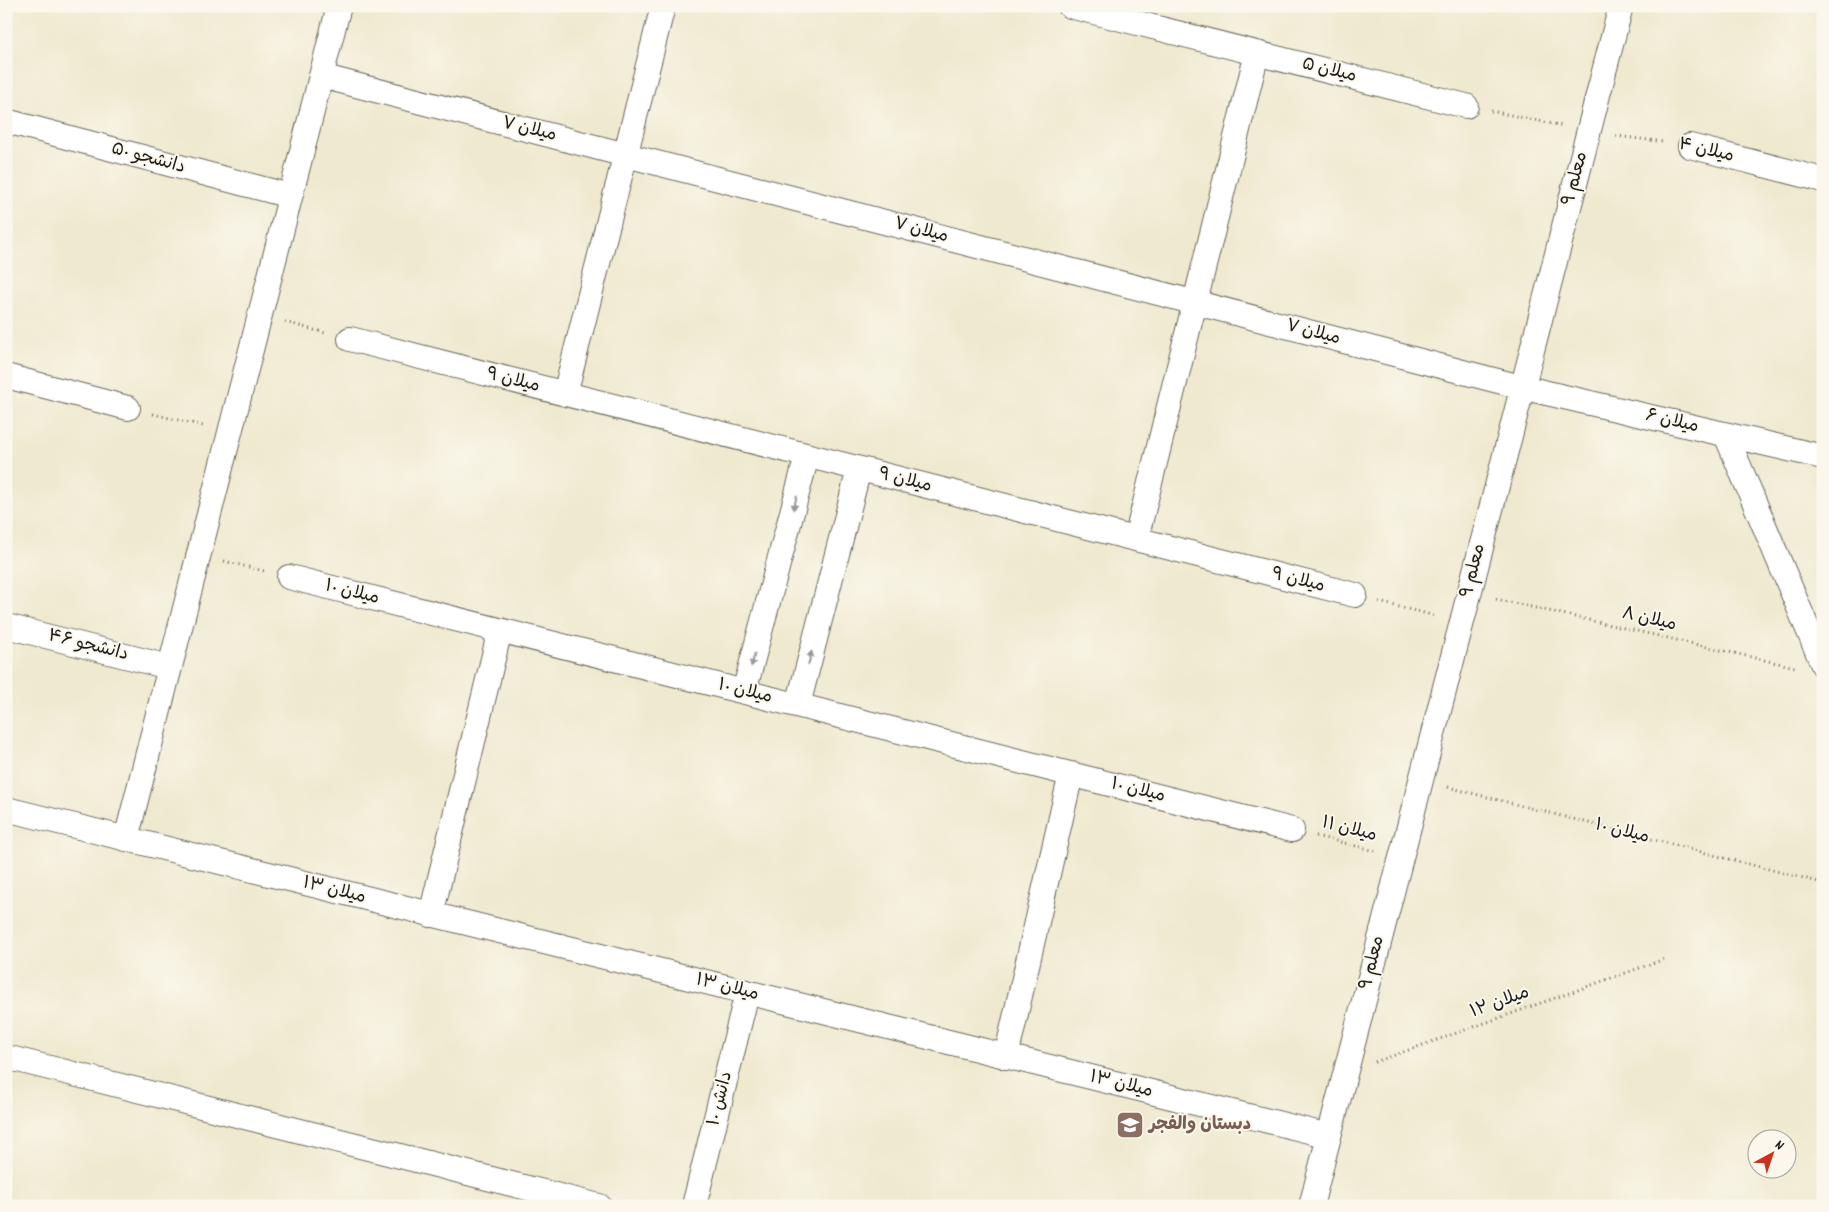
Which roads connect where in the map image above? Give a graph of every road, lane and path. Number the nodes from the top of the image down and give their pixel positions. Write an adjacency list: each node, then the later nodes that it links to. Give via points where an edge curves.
1 (339, 6): 6 (street)
2 (663, 6): 11 (street)
3 (1070, 6): 5 (street, میلان ۵)
4 (1620, 6): 9 (street, معلم ۹)
5 (1257, 53): 7 (street, میلان ۵); 14 (street)
6 (321, 76): 11 (street, میلان ۷); 13 (street)
7 (1466, 106): 9 (path)
8 (6, 121): 13 (street, دانشجو ۵۰)
9 (1588, 132): 10 (path, میلان ۴); 18 (street, معلم ۹)
10 (1690, 146): 12 (street, میلان ۴)
11 (626, 155): 14 (street, میلان ۷); 19 (street)
12 (1822, 179)
13 (290, 196): 15 (street)
14 (1195, 302): 18 (street, میلان ۷); 26 (street)
15 (260, 316): 16 (path); 21 (street)
16 (350, 339): 19 (street, میلان ۹)
17 (6, 376): 20 (street)
18 (1521, 387): 22 (street, میلان ۶); 29 (street, معلم ۹)
19 (564, 394): 23 (street, میلان ۹)
20 (128, 408): 21 (path)
21 (230, 433): 27 (street)
22 (1726, 434): 24 (street, میلان ۶); 35 (street)
23 (808, 456): 25 (street, میلان ۹); 36 (street, one-way to 36)
24 (1823, 457)
25 (859, 469): 26 (street, میلان ۹); 37 (street, one-way to 25)
26 (1136, 540): 30 (street, میلان ۹)
27 (198, 554): 28 (path); 34 (street)
28 (288, 577): 33 (street, میلان ۱۰)
29 (1469, 593): 31 (street, معلم ۹); 35 (path, میلان ۸)
30 (1355, 596): 31 (path)
31 (1461, 622): 39 (street, معلم ۹)
32 (6, 626): 34 (street, دانشجو ۴۶)
33 (500, 630): 36 (street, میلان ۱۰); 45 (street)
34 (169, 667): 42 (street)
35 (1813, 667)
36 (744, 692): 37 (street, میلان ۱۰)
37 (798, 705): 38 (street, میلان ۱۰)
38 (1071, 774): 41 (street, میلان ۱۰); 49 (street)
39 (1420, 780): 43 (street, معلم ۹); 44 (path, میلان ۱۰, via 1819,882)
40 (6, 810): 42 (street, میلان ۱۳)
41 (1292, 830): 43 (path, میلان ۱۱)
42 (126, 839): 45 (street, میلان ۱۳)
43 (1401, 857): 50 (street, معلم ۹)
44 (1823, 879)
45 (431, 915): 47 (street, میلان ۱۳)
46 (1665, 959): 50 (path, میلان ۱۲)
47 (747, 993): 49 (street, میلان ۱۳); 53 (street, دانش ۱۰)
48 (6, 1057): 52 (street)
49 (1006, 1057): 51 (street, میلان ۱۳)
50 (1345, 1072): 51 (street, معلم ۹)
51 (1329, 1136): 54 (street, معلم ۹)
52 (599, 1206)
53 (694, 1206)
54 (1311, 1206)

